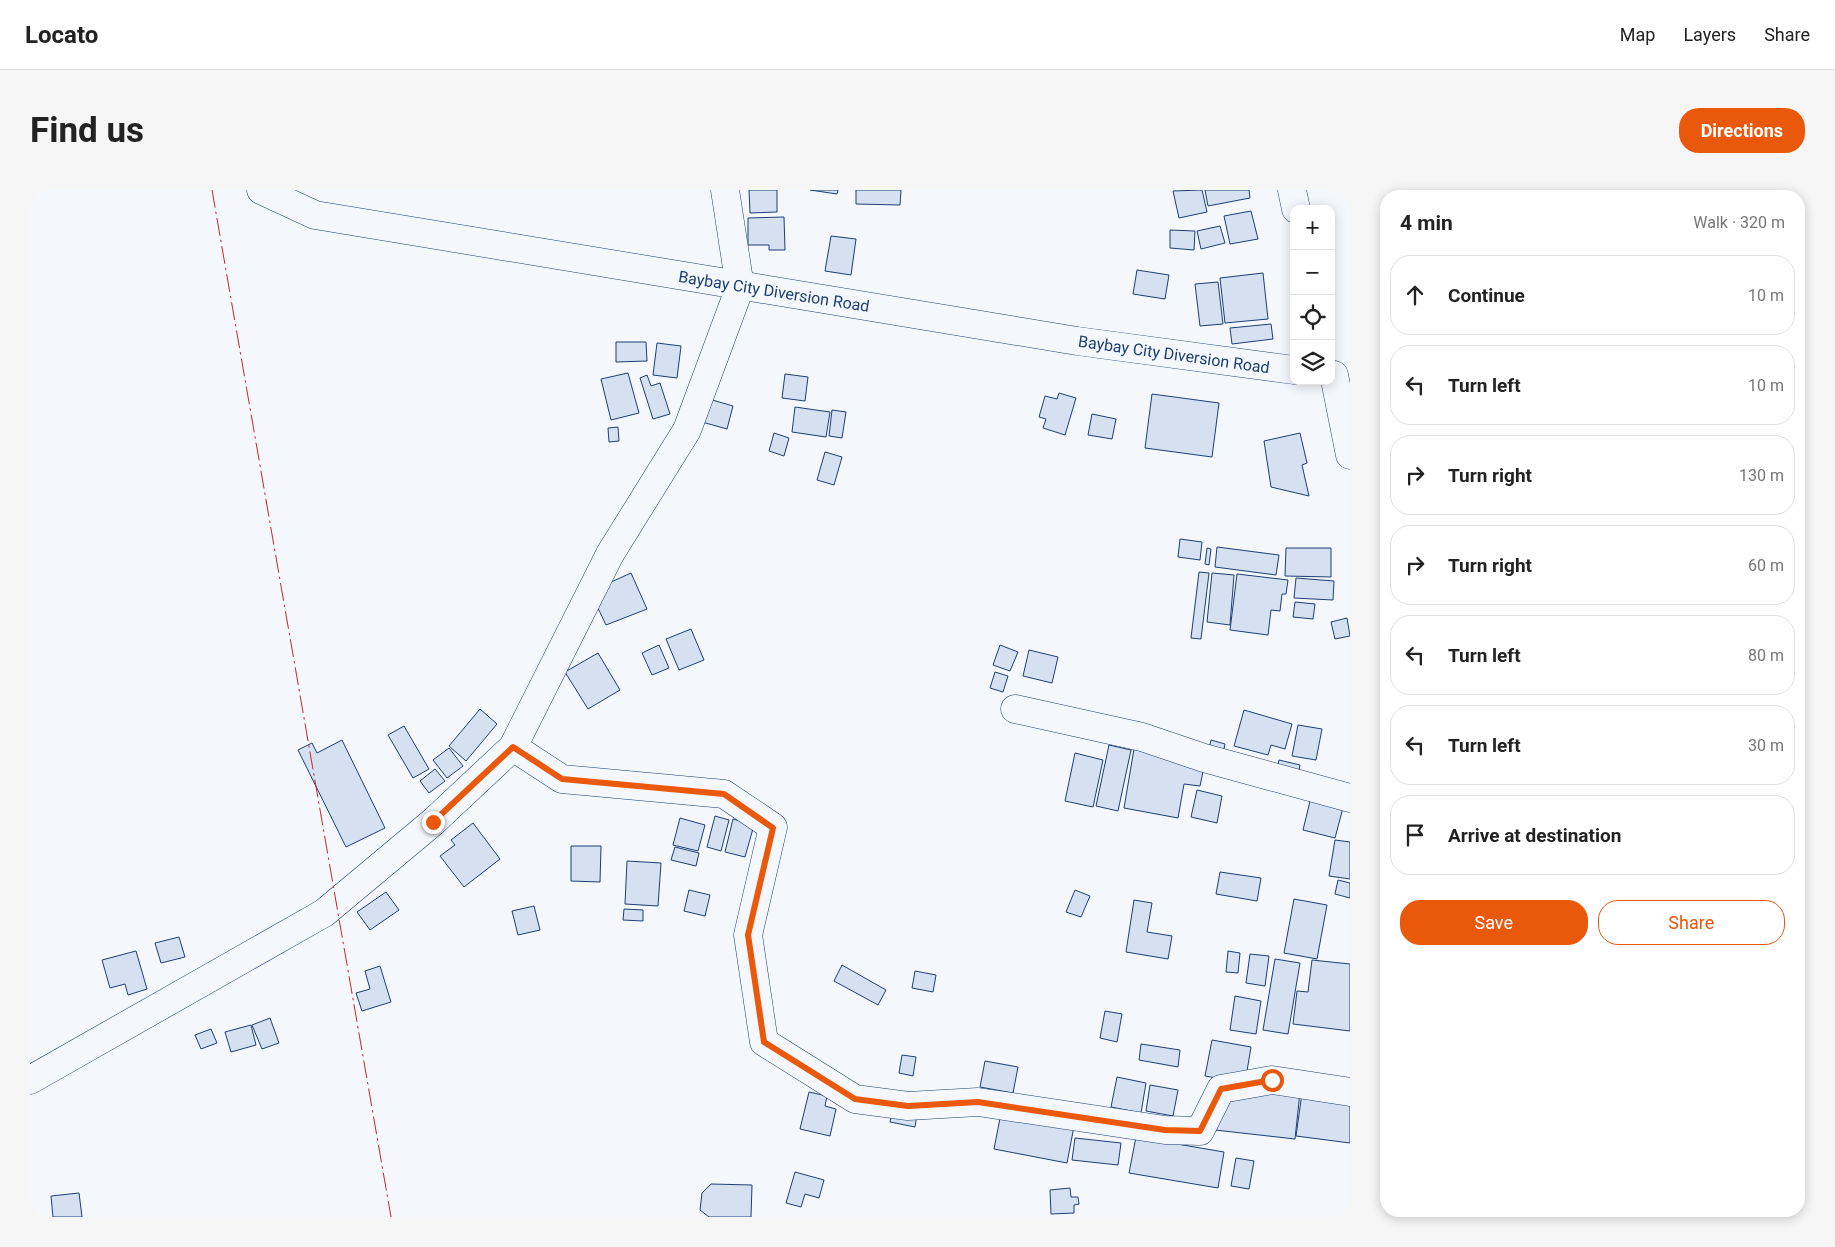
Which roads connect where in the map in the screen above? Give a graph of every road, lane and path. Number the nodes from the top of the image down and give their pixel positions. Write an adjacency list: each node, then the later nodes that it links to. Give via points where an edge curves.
1 (261, 190): 5 (main road, Baybay City Diversion Road, via 314,216)
2 (725, 190): 5 (main road)
3 (1292, 190): 4 (main road)
4 (1295, 205)
5 (740, 287): 6 (main road, Baybay City Diversion Road, via 1077,341); 10 (main road, via 687,430 610,554)
6 (1290, 369)
7 (1335, 385): 8 (main road)
8 (1350, 455)
9 (1015, 709): 11 (main road, via 1142,737 1204,758)
10 (513, 747): 12 (main road, via 433,822 324,913); 13 (main road, via 562,779 724,794 773,828 748,935 764,1042 855,1099 908,1106 978,1102 1165,1130 1200,1131 1221,1089 1272,1080)
11 (1350, 798)
12 (30, 1080)
13 (1350, 1092)

